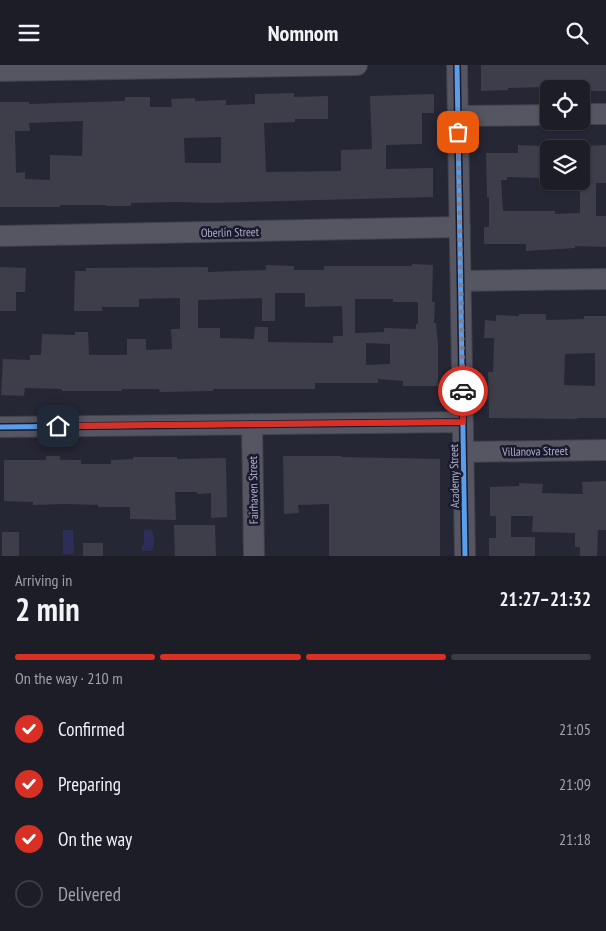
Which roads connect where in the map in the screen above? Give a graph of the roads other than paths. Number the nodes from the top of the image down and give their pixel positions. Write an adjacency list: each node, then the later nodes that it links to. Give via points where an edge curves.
1 (357, 65): 3 (street)
2 (458, 65): 7 (street, Academy Street)
3 (0, 71)
4 (590, 114): 5 (street)
5 (606, 114)
6 (540, 115): 7 (street)
7 (458, 116): 8 (street, Academy Street)
8 (460, 227): 9 (street, Oberlin Street); 11 (street, Academy Street)
9 (0, 236)
10 (606, 279): 11 (street)
11 (461, 281): 12 (street, Academy Street)
12 (463, 422): 13 (street); 16 (street, Academy Street)
13 (252, 424): 14 (street); 17 (street, Fairhaven Street)
14 (0, 427)
15 (606, 450): 16 (street, Villanova Street)
16 (464, 453): 18 (street, Academy Street)
17 (254, 556)
18 (465, 556)

